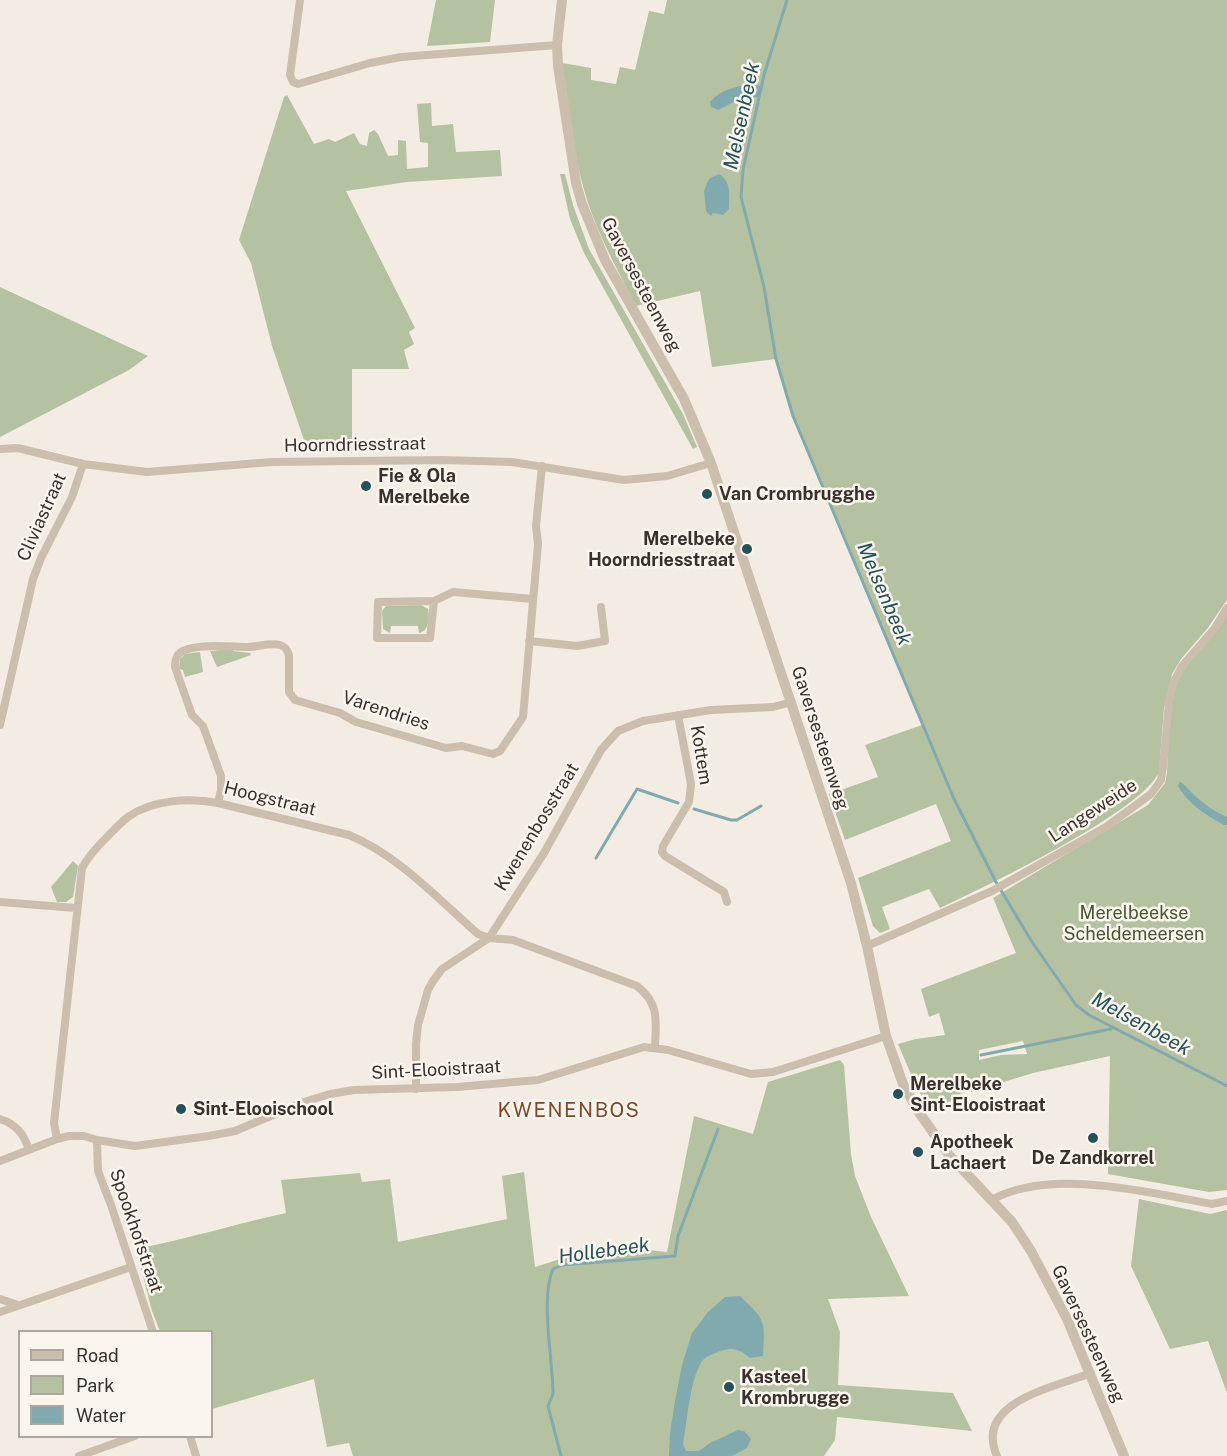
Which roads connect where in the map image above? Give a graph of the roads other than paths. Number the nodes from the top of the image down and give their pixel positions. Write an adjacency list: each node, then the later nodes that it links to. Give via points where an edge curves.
1 (300, 0): 3 (street, via 290,75 298,84 401,57)
2 (562, 0): 3 (street, Gaversesteenweg)
3 (557, 45): 5 (street, Gaversesteenweg, via 576,183 588,221 605,260 684,399)
4 (0, 449): 6 (street, Hoorndriesstraat, via 18,448)
5 (711, 463): 7 (street, Hoorndriesstraat, via 667,476 624,480); 13 (street, Gaversesteenweg)
6 (83, 464): 7 (street, Hoorndriesstraat, via 132,472 316,461 443,460); 15 (street, Cliviastraat, via 72,497 33,579)
7 (542, 466): 8 (street, Varendries)
8 (533, 599): 9 (street, via 453,592); 12 (street, Varendries)
9 (434, 601): 9 (street, via 430,638 377,638 378,602)
10 (601, 607): 12 (street, via 605,641 577,646)
11 (1227, 608): 21 (street, Langeweide, via 1173,683 1161,780 1142,802 1106,827 994,890)
12 (529, 641): 16 (street, Varendries, via 523,717 500,751 493,754 462,746 446,748 295,700 289,692 289,655 283,646 230,645 183,651 175,660 175,667 192,715 203,726 221,776)
13 (792, 702): 14 (street, Kwenenbosstraat); 21 (street, Gaversesteenweg, via 851,883)
14 (678, 715): 18 (street, Kottem, via 691,793 662,852 724,892); 20 (street, Kwenenbosstraat, via 631,724 609,740)
15 (0, 725)
16 (218, 803): 19 (street, Hoogstraat, via 177,801 130,815 87,858); 20 (street, Hoogstraat, via 364,841 391,859 478,934)
17 (0, 902): 19 (street)
18 (727, 902)
19 (76, 908): 26 (street, Hoogstraat, via 54,1124)
20 (489, 938): 23 (street, Hoogstraat, via 513,940 637,986 655,1007); 24 (street, Kwenenbosstraat, via 442,969 428,990 418,1025)
21 (867, 946): 22 (street, Gaversesteenweg)
22 (886, 1036): 23 (street, Sint-Elooistraat, via 773,1072 751,1074); 30 (street, Gaversesteenweg, via 903,1084 923,1119 949,1155)
23 (655, 1047): 24 (street, Sint-Elooistraat, via 631,1050 538,1080)
24 (416, 1089): 27 (street, Sint-Elooistraat, via 330,1094 235,1131 209,1136 135,1146)
25 (0, 1119): 28 (street, via 17,1128)
26 (57, 1139): 27 (street, Sint-Elooistraat, via 84,1136); 28 (street, Sint-Elooistraat)
27 (97, 1140): 32 (street, Spookhofstraat, via 98,1171)
28 (29, 1150): 29 (street, Sint-Elooistraat)
29 (0, 1161)
30 (992, 1200): 31 (street, via 1043,1186 1082,1184 1212,1204); 37 (street, Gaversesteenweg, via 1030,1251)
31 (1227, 1201)
32 (131, 1267): 34 (street); 36 (street, Spookhofstraat)
33 (0, 1299): 34 (street)
34 (18, 1305): 35 (street)
35 (0, 1312)
36 (152, 1330)
37 (1091, 1373): 42 (street, via 1006,1409 996,1420 992,1433); 43 (street, Gaversesteenweg)
38 (132, 1438): 40 (street)
39 (190, 1438): 41 (street)
40 (79, 1456)
41 (196, 1456)
42 (997, 1456)
43 (1124, 1456)

